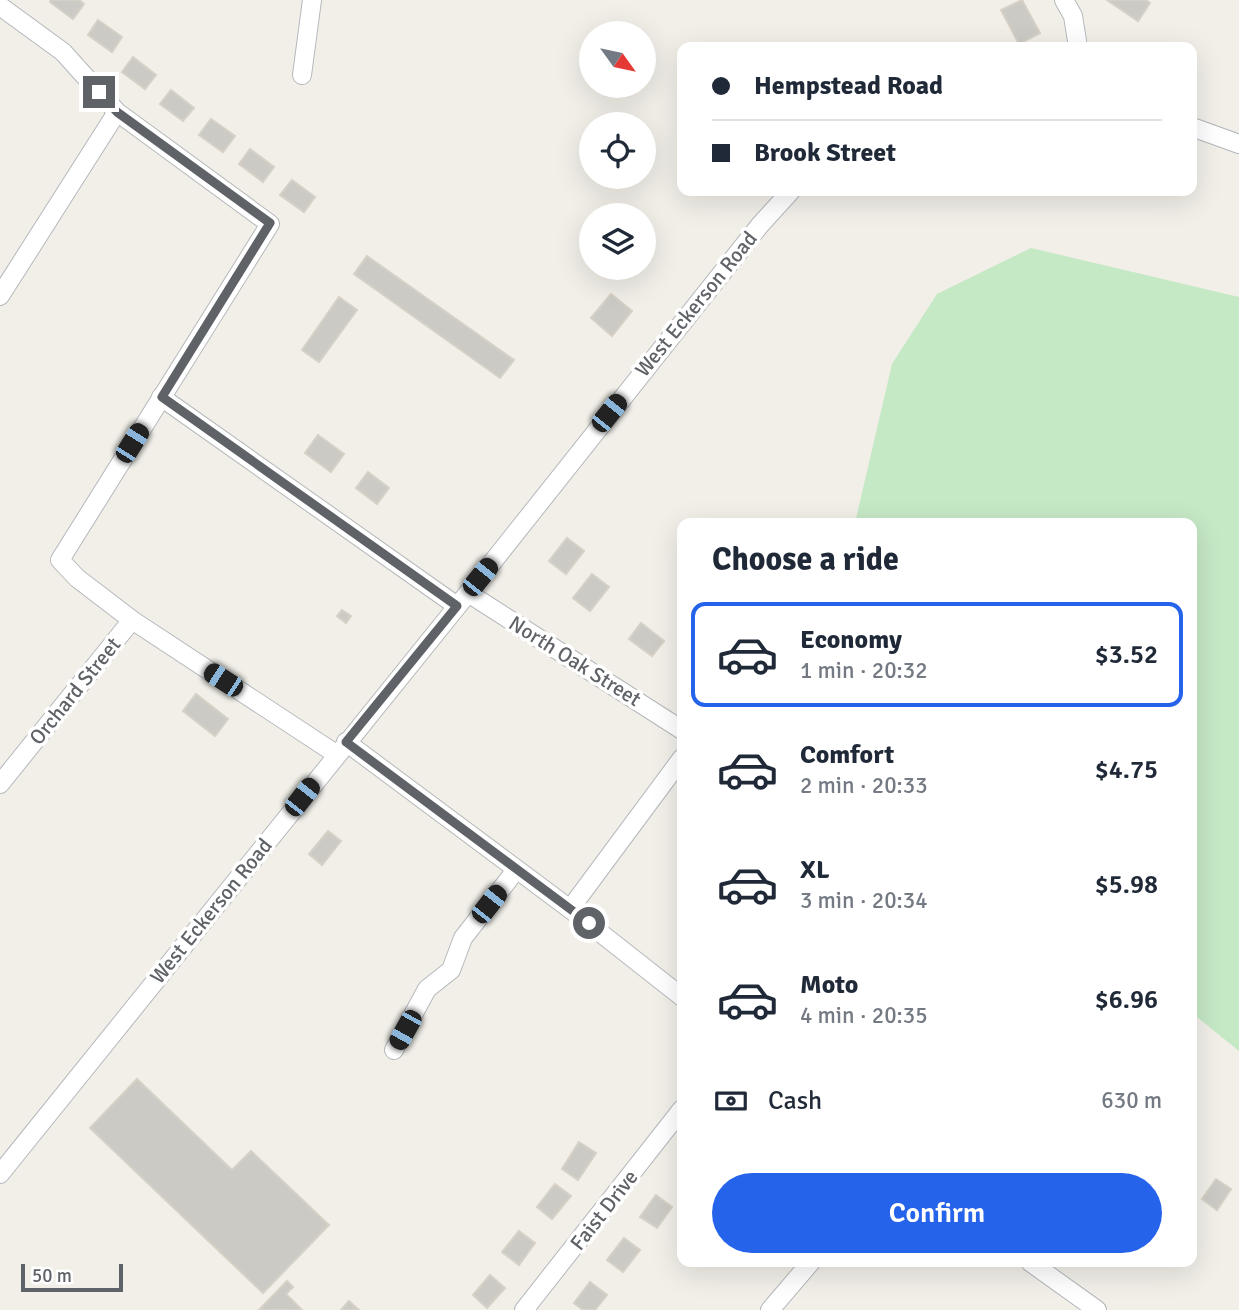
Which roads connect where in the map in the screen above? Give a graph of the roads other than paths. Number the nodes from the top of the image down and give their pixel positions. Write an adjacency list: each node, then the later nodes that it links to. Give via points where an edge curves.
1 (312, 0): 5 (street)
2 (1064, 0): 4 (street, via 1073,16)
3 (0, 6): 6 (street, via 63,52)
4 (1077, 42)
5 (302, 75)
6 (117, 112): 10 (street); 11 (street, Orchard Street, via 270,223)
7 (1197, 129): 8 (street)
8 (1239, 144)
9 (786, 196): 12 (street, West Eckerson Road)
10 (0, 296)
11 (162, 397): 12 (street, North Oak Street); 13 (street, Orchard Street, via 60,559 77,578)
12 (463, 599): 14 (street, North Oak Street); 15 (street, West Eckerson Road)
13 (132, 620): 15 (street); 17 (street, Orchard Street)
14 (677, 727)
15 (341, 748): 18 (street); 23 (street, West Eckerson Road)
16 (677, 765): 19 (street)
17 (0, 784)
18 (516, 870): 19 (street); 21 (street, via 463,938 451,970 427,989)
19 (570, 909): 20 (street)
20 (677, 993)
21 (394, 1050)
22 (677, 1116): 26 (street, Faist Drive)
23 (0, 1174)
24 (807, 1267): 27 (street)
25 (1037, 1267): 28 (street)
26 (524, 1310)
27 (770, 1310)
28 (1097, 1310)

